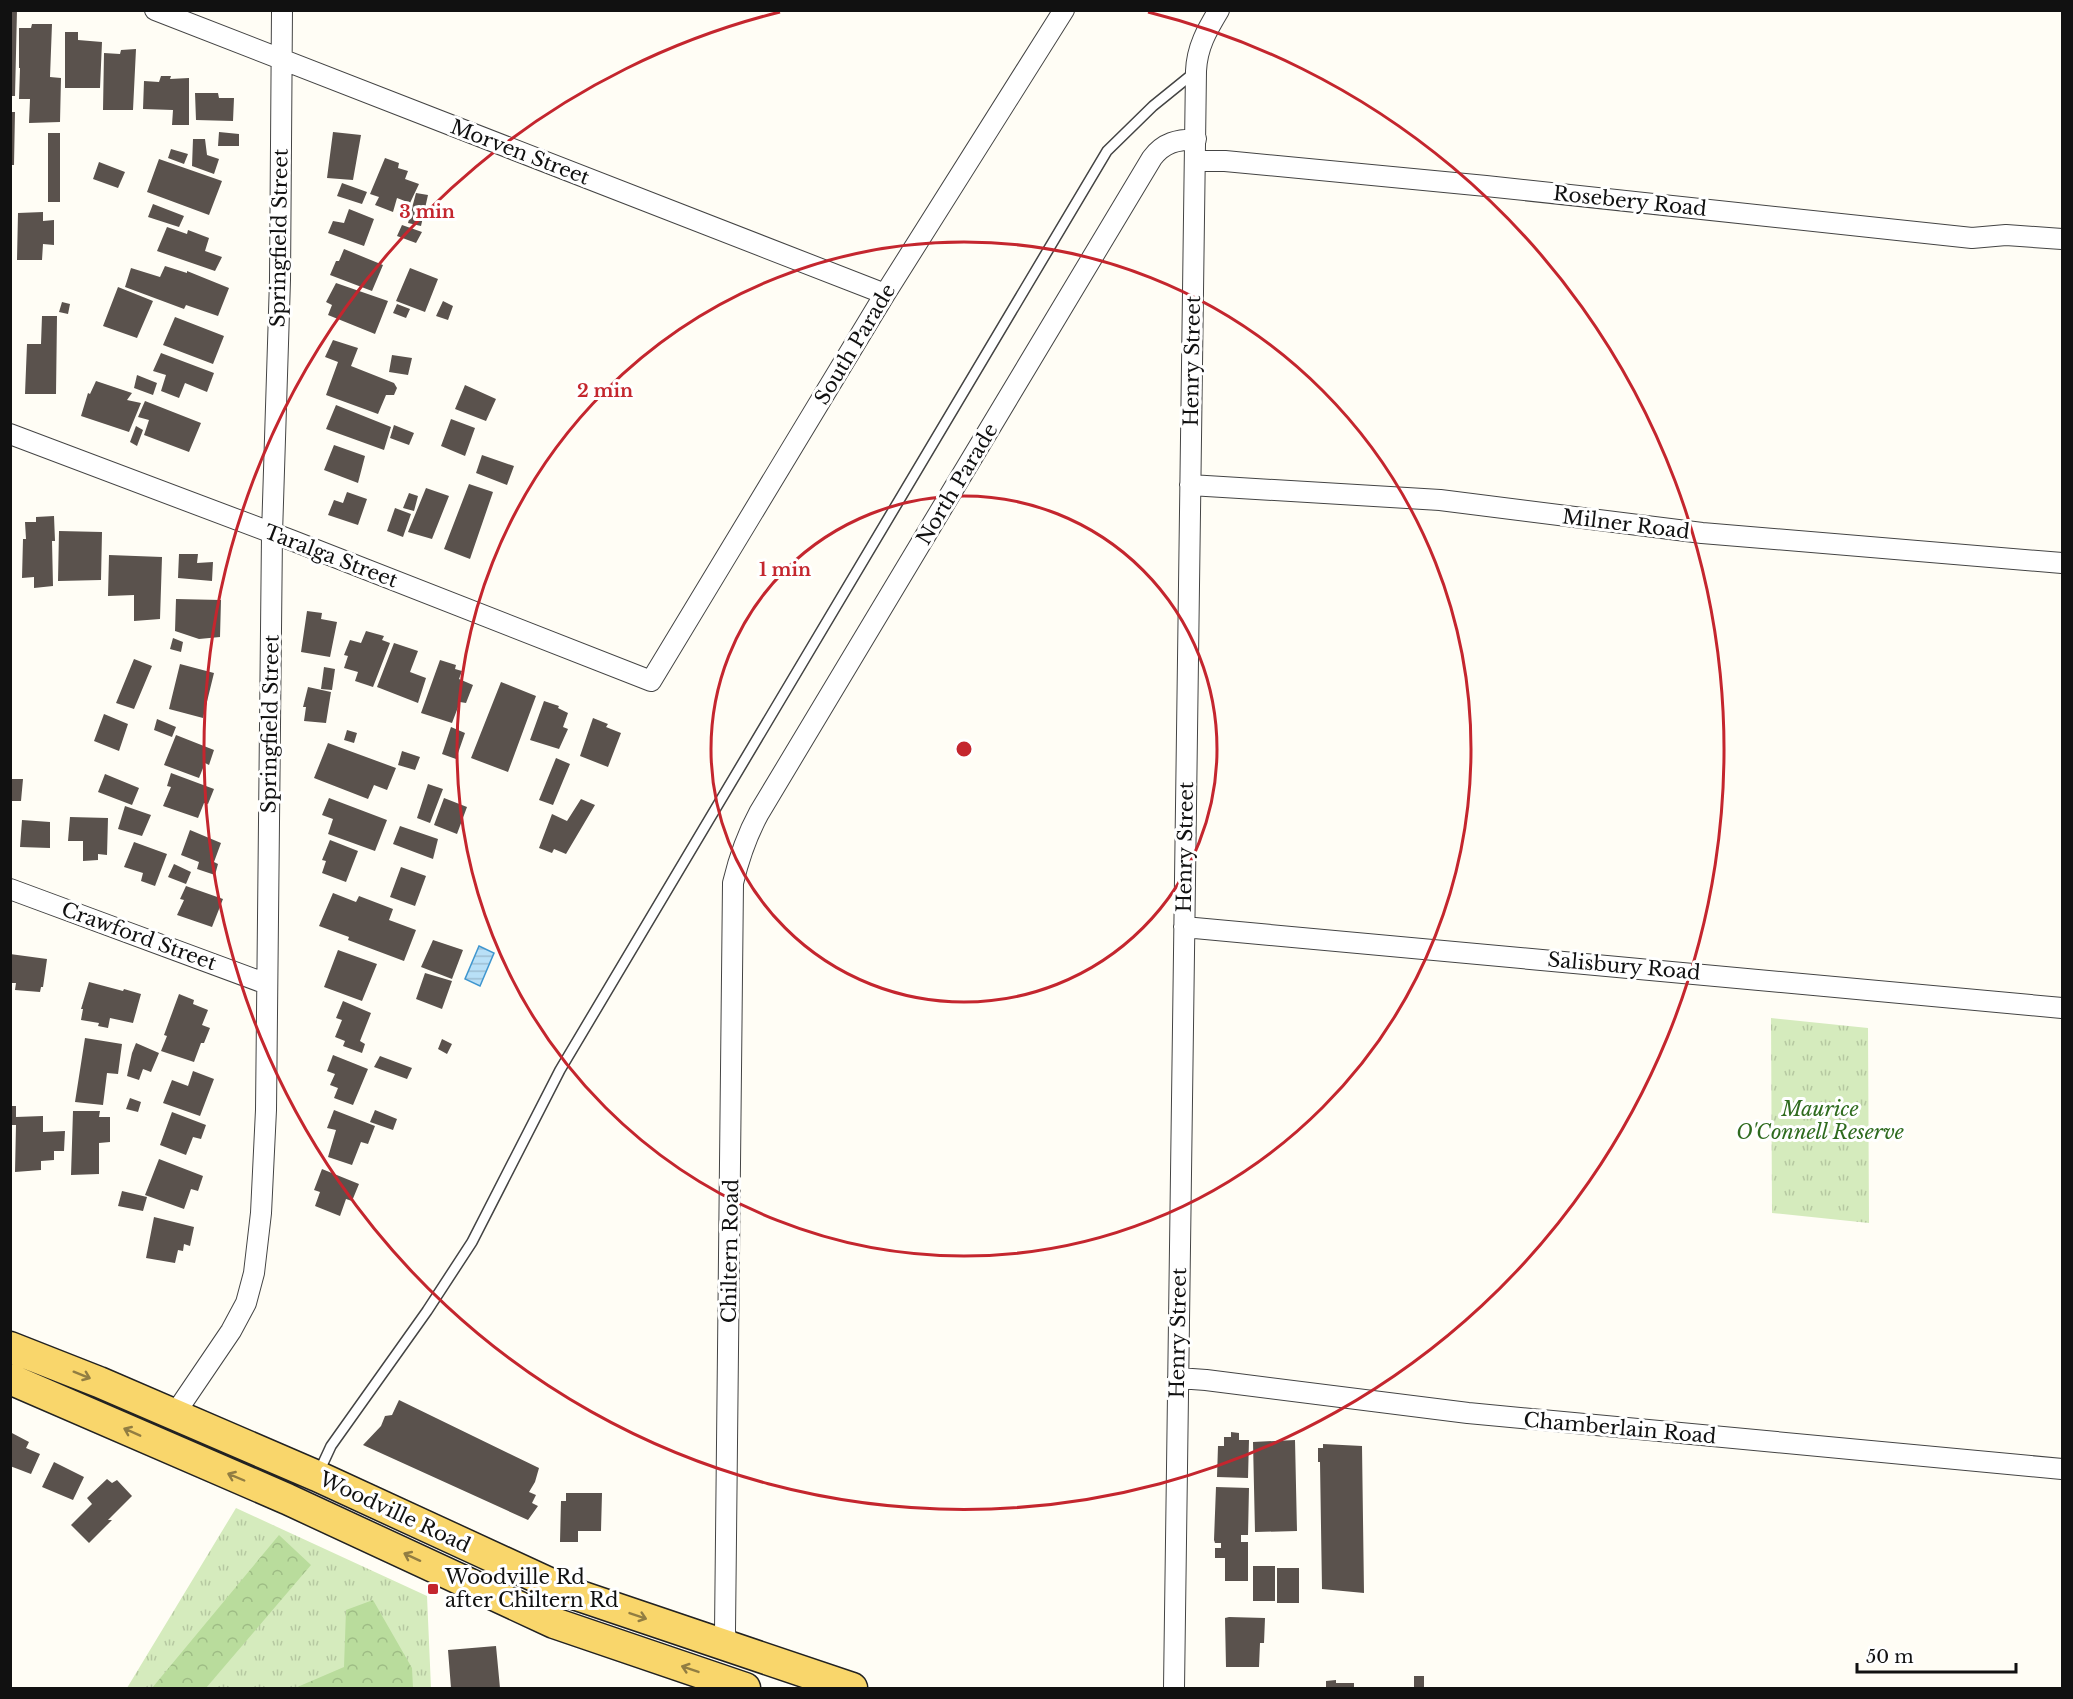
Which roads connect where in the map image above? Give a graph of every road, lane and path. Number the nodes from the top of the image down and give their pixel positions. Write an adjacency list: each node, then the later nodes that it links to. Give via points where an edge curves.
1 (155, 10): 5 (street, Morven Street)
2 (282, 10): 5 (street, Springfield Street)
3 (1064, 10): 10 (street, South Parade)
4 (1219, 10): 6 (street, Henry Street, via 1203,38)
5 (282, 59): 10 (street, Morven Street); 13 (street, Springfield Street)
6 (1196, 71): 7 (street, Henry Street); 26 (lane, via 1107,151 560,1070 472,1242 331,1446)
7 (1196, 139): 8 (street, Henry Street); 16 (street, North Parade, via 1169,142 1152,158 759,813)
8 (1196, 161): 9 (street, Rosebery Road, via 1486,186 1972,237); 12 (street, Henry Street)
9 (2062, 239)
10 (885, 294): 15 (street, South Parade)
11 (10, 434): 13 (street, Taralga Street)
12 (1190, 485): 14 (street, Milner Road, via 1440,500 1702,533); 18 (street, Henry Street)
13 (272, 534): 15 (street, Taralga Street); 19 (street, Springfield Street)
14 (2062, 563)
15 (651, 681)
16 (740, 855): 27 (street, Chiltern Road, via 734,883)
17 (10, 888): 19 (street, Crawford Street)
18 (1184, 927): 20 (street, Salisbury Road); 22 (street, Henry Street)
19 (267, 984): 24 (street, Springfield Street, via 264,1178 254,1274 246,1303 231,1331)
20 (2062, 1008)
21 (10, 1347): 24 (main road, Woodville Road, one-way to 24)
22 (1178, 1378): 25 (street, Chamberlain Road, via 1468,1413); 30 (street, Henry Street)
23 (10, 1379): 28 (main road, Woodville Road, one-way to 23, via 554,1623 286,1499)
24 (174, 1415): 26 (main road, Woodville Road)
25 (2062, 1469)
26 (307, 1471): 27 (main road, Woodville Road, one-way to 27, via 572,1593)
27 (727, 1647): 29 (main road, Woodville Road)
28 (745, 1689)
29 (852, 1689)
30 (1174, 1689)

